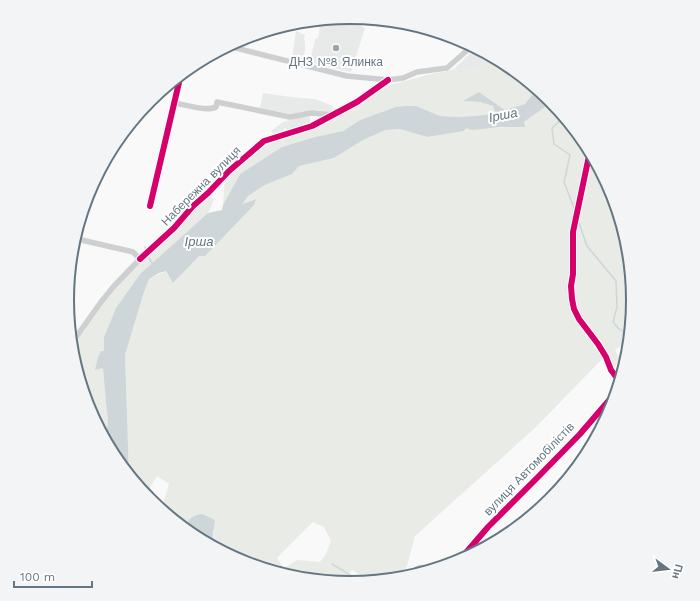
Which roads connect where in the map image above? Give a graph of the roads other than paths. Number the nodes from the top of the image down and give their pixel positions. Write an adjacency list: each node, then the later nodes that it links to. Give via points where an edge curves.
1 (237, 48): 3 (street, Набережна вулиця, via 347,76)
2 (467, 50): 3 (street, Набережна вулиця, via 447,68 417,72 403,78)
3 (388, 80): 6 (street, Набережна вулиця)
4 (179, 84): 5 (street, Набережна вулиця)
5 (175, 103): 6 (street, via 212,109 216,107 217,102 290,117 312,113); 8 (street, Набережна вулиця)
6 (333, 115): 10 (street, Набережна вулиця, via 312,126 264,141 229,171)
7 (588, 160): 12 (street, via 573,232 572,299 579,319 604,353)
8 (150, 206)
9 (81, 240): 10 (street, via 133,252)
10 (140, 259): 11 (street, Набережна вулиця, via 105,296)
11 (76, 337)
12 (616, 376)
13 (606, 404): 14 (street, вулиця Автомобілістів)
14 (468, 550)
15 (424, 567): 16 (street)
16 (414, 570)

